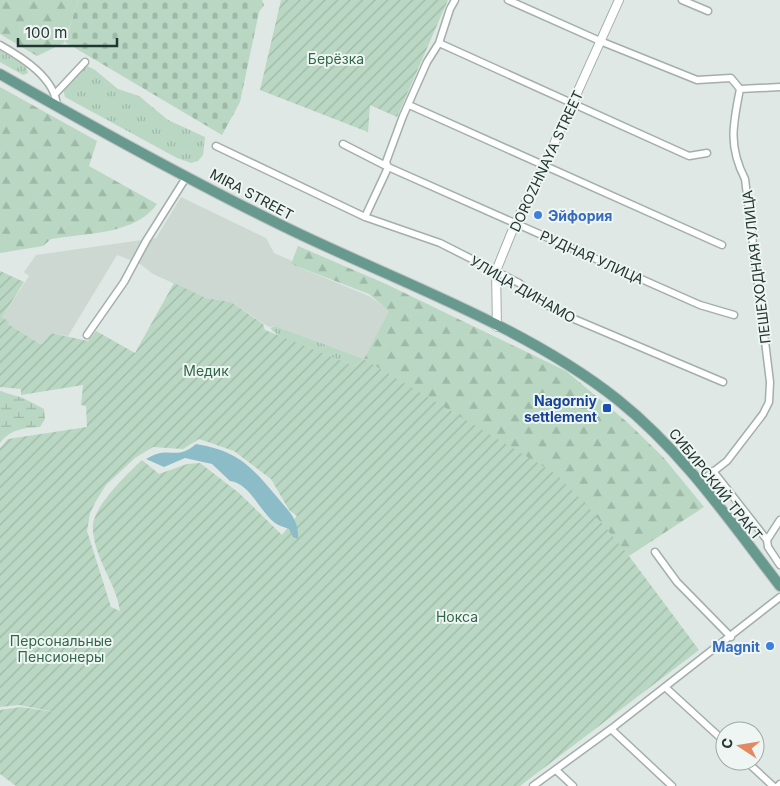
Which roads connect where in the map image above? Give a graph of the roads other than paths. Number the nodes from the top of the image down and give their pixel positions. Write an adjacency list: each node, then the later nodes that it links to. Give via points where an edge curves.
1 (455, 0): 7 (street)
2 (508, 0): 6 (street)
3 (619, 0): 6 (street, DOROZHNAYA STREET)
4 (682, 0): 5 (street)
5 (708, 11)
6 (600, 41): 12 (street, via 697,80 730,78); 14 (street, DOROZHNAYA STREET)
7 (439, 43): 14 (street); 15 (street, via 427,62)
8 (0, 46): 13 (street, via 29,64)
9 (86, 62): 13 (street)
10 (0, 74): 16 (main road, MIRA STREET)
11 (780, 87): 12 (street)
12 (740, 89): 31 (street, ПЕШЕХОДНАЯ УЛИЦА, via 734,121 735,159 745,179 770,382 769,402 728,461)
13 (56, 93): 16 (street)
14 (573, 103): 19 (street, via 689,156); 20 (street, DOROZHNAYA STREET)
15 (409, 105): 20 (street); 21 (street, via 386,162)
16 (57, 106): 22 (main road, MIRA STREET)
17 (343, 144): 21 (street, РУДНАЯ УЛИЦА)
18 (216, 146): 23 (street, УЛИЦА ДИНАМО)
19 (707, 153)
20 (545, 164): 24 (street, DOROZHNAYA STREET); 25 (street)
21 (388, 167): 23 (street); 24 (street, РУДНАЯ УЛИЦА)
22 (187, 176): 28 (main road, MIRA STREET, via 284,227); 29 (street, via 124,282)
23 (364, 217): 26 (street, УЛИЦА ДИНАМО, via 440,243)
24 (515, 224): 26 (street, DOROZHNAYA STREET); 27 (street, РУДНАЯ УЛИЦА, via 700,305)
25 (722, 245)
26 (496, 271): 28 (street, DOROZHNAYA STREET); 30 (street, УЛИЦА ДИНАМО, via 567,316)
27 (734, 315)
28 (497, 326): 32 (main road, СИБИРСКИЙ ТРАКТ, via 577,370 615,398 662,439)
29 (87, 335)
30 (722, 382)
31 (713, 471): 32 (street, ПЕШЕХОДНАЯ УЛИЦА); 34 (street)
32 (700, 482): 37 (main road, СИБИРСКИЙ ТРАКТ)
33 (780, 520): 34 (street)
34 (767, 540): 36 (street)
35 (655, 552): 39 (street, via 677,582)
36 (780, 565)
37 (780, 586)
38 (780, 597): 39 (street)
39 (731, 636): 40 (street)
40 (666, 687): 41 (street); 42 (street)
41 (611, 730): 43 (street); 47 (street)
42 (715, 733)
43 (556, 770): 45 (street); 46 (street)
44 (757, 771): 48 (street)
45 (533, 786)
46 (573, 786)
47 (672, 786)
48 (774, 786)

